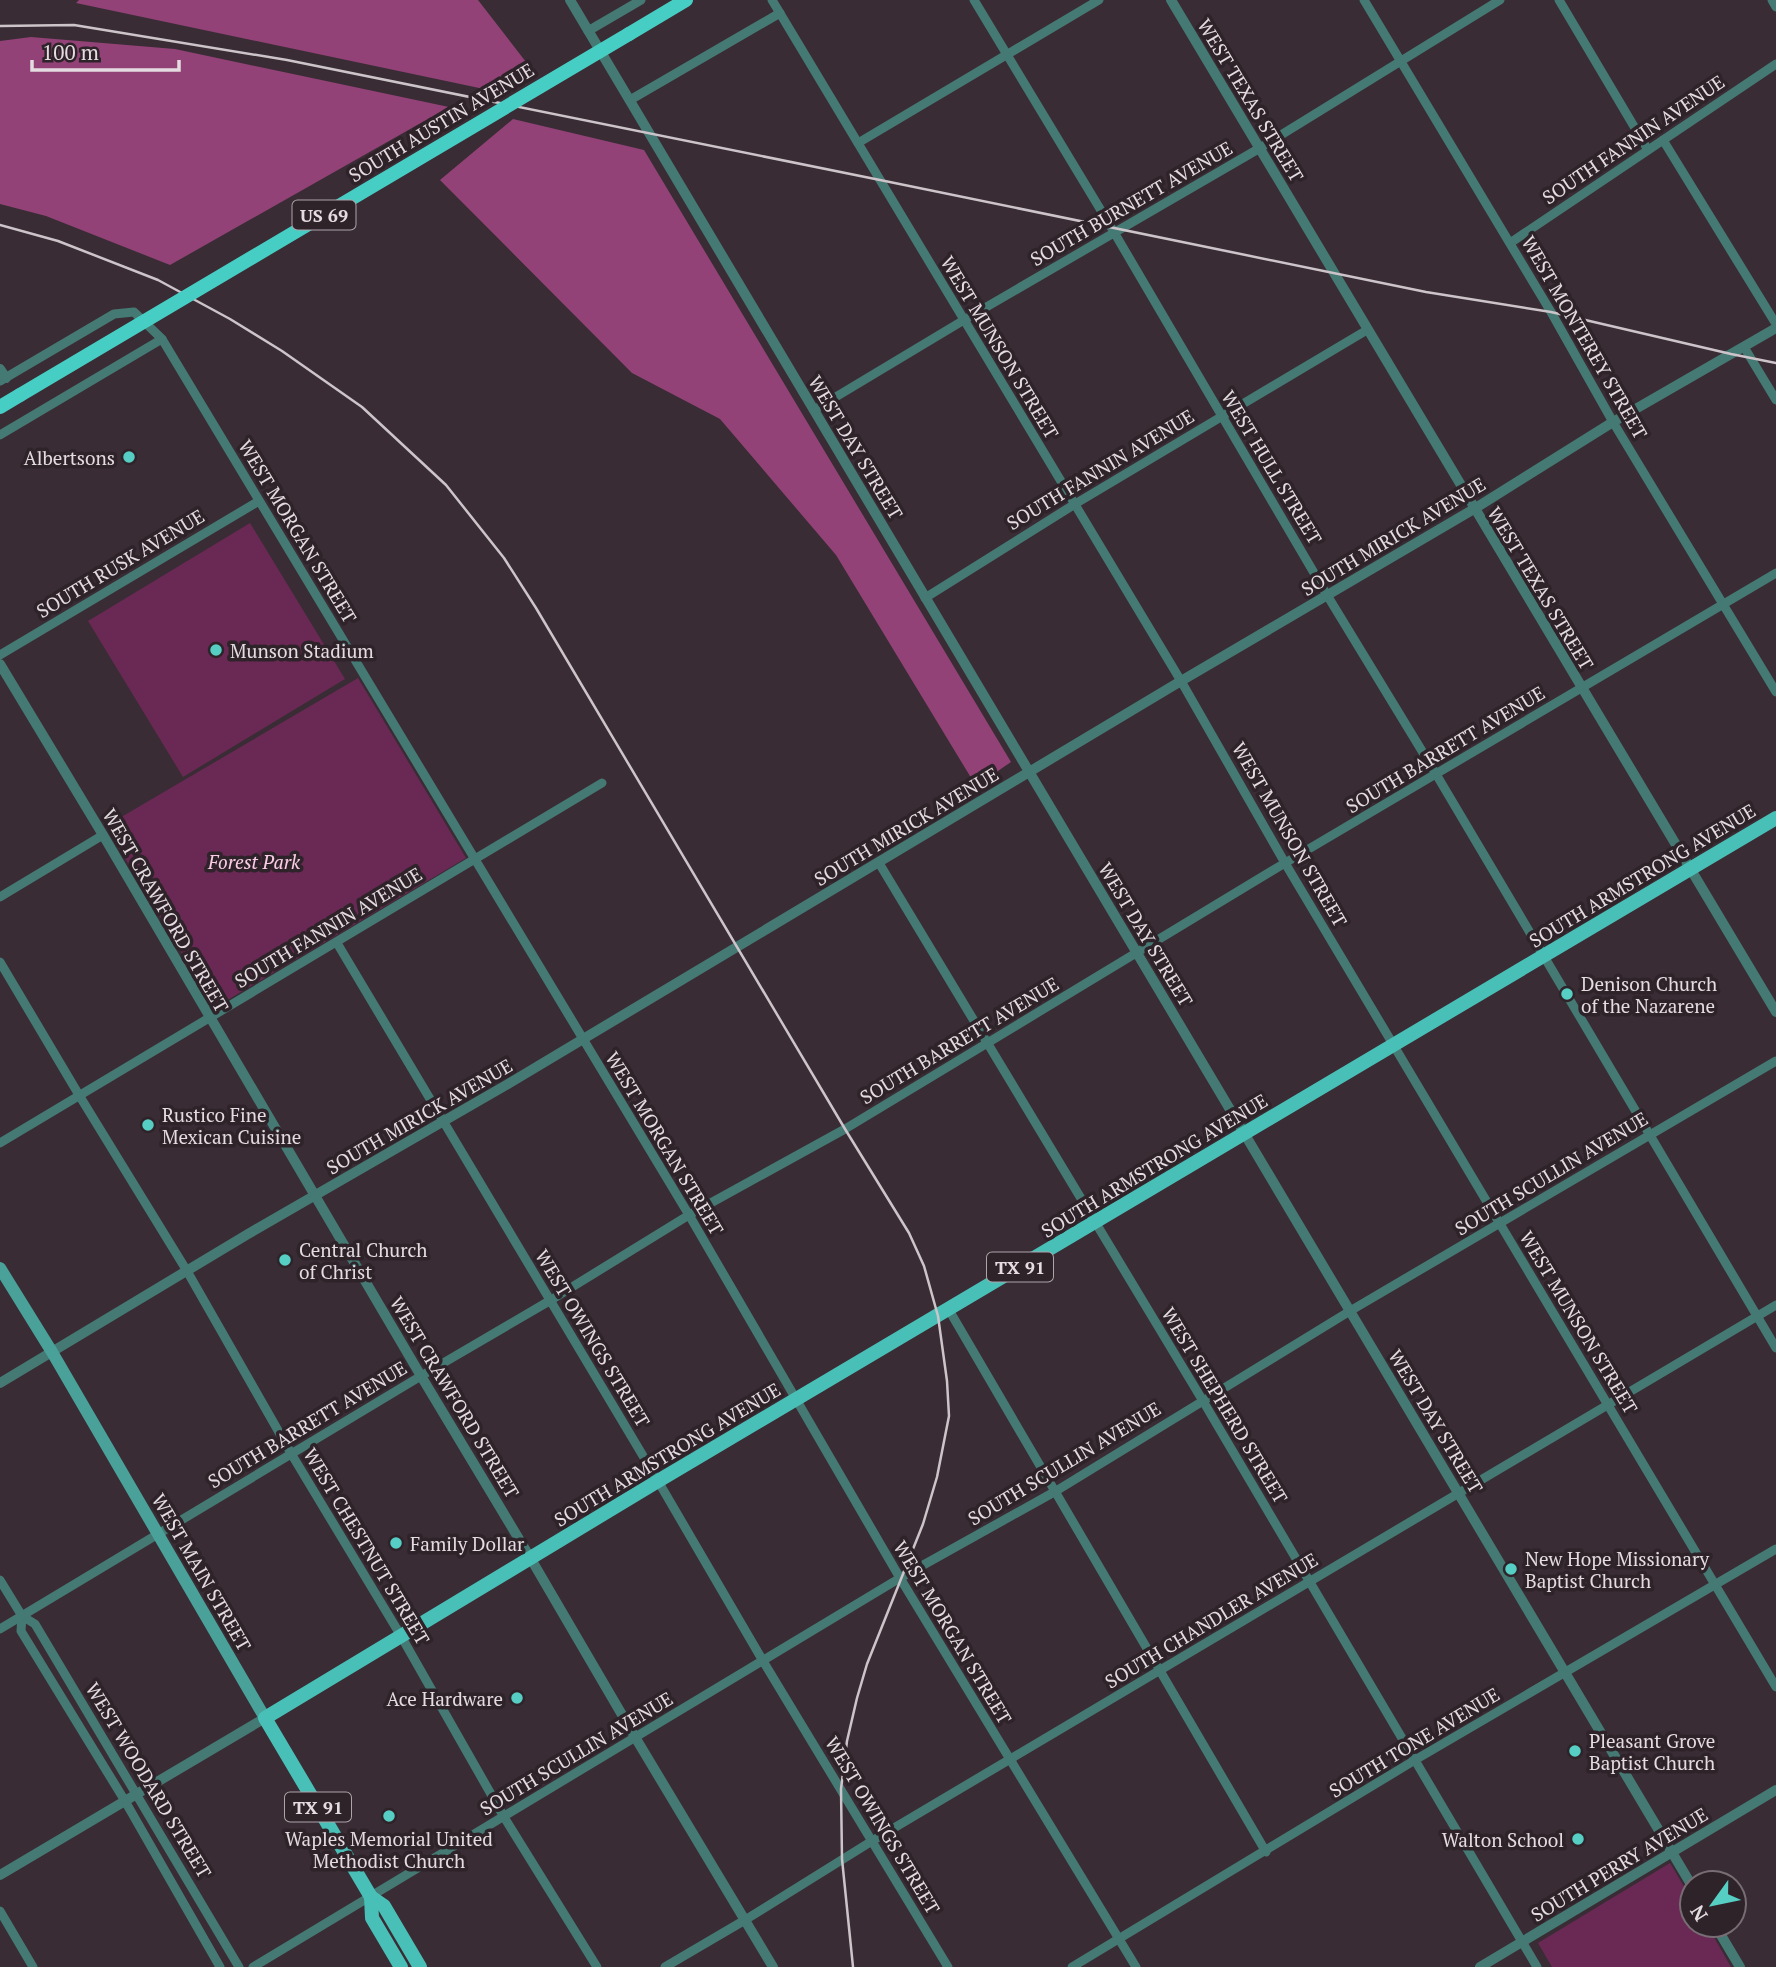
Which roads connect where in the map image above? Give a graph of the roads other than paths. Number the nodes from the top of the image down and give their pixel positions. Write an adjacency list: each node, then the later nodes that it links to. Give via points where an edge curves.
1 (570, 0): 14 (street, WEST DAY STREET)
2 (641, 0): 14 (street)
3 (686, 0): 32 (highway, SOUTH AUSTIN AVENUE / US 69, bridge)
4 (772, 0): 13 (street, WEST MUNSON STREET)
5 (974, 0): 15 (street, WEST HULL STREET)
6 (1099, 0): 15 (street)
7 (1171, 0): 21 (street, WEST TEXAS STREET)
8 (1364, 0): 16 (street, WEST MONTEREY STREET)
9 (1500, 0): 16 (street, SOUTH BURNETT AVENUE)
10 (1559, 0): 22 (street)
11 (1772, 0): 12 (street)
12 (1776, 7)
13 (780, 13): 18 (street); 20 (street, WEST MUNSON STREET)
14 (588, 31): 18 (street, WEST DAY STREET)
15 (1007, 55): 20 (street); 23 (street, WEST HULL STREET)
16 (1400, 61): 21 (street, SOUTH BURNETT AVENUE); 24 (street, WEST MONTEREY STREET)
17 (1776, 64): 19 (street, SOUTH FANNIN AVENUE)
18 (630, 100): 33 (street, WEST DAY STREET)
19 (1663, 140): 22 (street, SOUTH FANNIN AVENUE); 26 (street)
20 (858, 143): 25 (street, WEST MUNSON STREET)
21 (1260, 148): 23 (street, SOUTH BURNETT AVENUE); 27 (street, WEST TEXAS STREET)
22 (1648, 150): 24 (street, SOUTH FANNIN AVENUE)
23 (1115, 234): 25 (street, SOUTH BURNETT AVENUE); 34 (street, WEST HULL STREET)
24 (1510, 243): 35 (street, WEST MONTEREY STREET)
25 (964, 320): 33 (street, SOUTH BURNETT AVENUE); 38 (street, WEST MUNSON STREET)
26 (1776, 326): 29 (street, SOUTH MIRICK AVENUE)
27 (1367, 330): 34 (street, SOUTH FANNIN AVENUE); 39 (street, WEST TEXAS STREET)
28 (162, 339): 30 (street, WEST MORGAN STREET, via 134,312 114,314); 36 (street); 37 (street, WEST MORGAN STREET)
29 (1744, 347): 31 (street); 35 (street, SOUTH MIRICK AVENUE)
30 (2, 376)
31 (1776, 400)
32 (0, 407)
33 (814, 410): 42 (street, WEST DAY STREET)
34 (1222, 416): 38 (street, SOUTH FANNIN AVENUE); 41 (street, WEST HULL STREET)
35 (1613, 422): 39 (street, SOUTH MIRICK AVENUE); 43 (street, WEST MONTEREY STREET)
36 (0, 435)
37 (259, 501): 44 (street, SOUTH RUSK AVENUE); 54 (street, WEST MORGAN STREET)
38 (1075, 504): 42 (street, SOUTH FANNIN AVENUE); 46 (street, WEST MUNSON STREET)
39 (1474, 509): 41 (street, SOUTH MIRICK AVENUE); 47 (street, WEST TEXAS STREET)
40 (1776, 573): 43 (street, SOUTH BARRETT AVENUE)
41 (1327, 595): 46 (street, SOUTH MIRICK AVENUE); 50 (street, WEST HULL STREET)
42 (925, 598): 49 (street, WEST DAY STREET)
43 (1724, 605): 47 (street, SOUTH BARRETT AVENUE); 48 (street, WEST MONTEREY STREET)
44 (0, 655)
45 (0, 664): 53 (street, WEST CRAWFORD STREET)
46 (1181, 681): 49 (street, SOUTH MIRICK AVENUE); 56 (street, WEST MUNSON STREET)
47 (1581, 689): 50 (street, SOUTH BARRETT AVENUE); 57 (street, WEST TEXAS STREET)
48 (1776, 692)
49 (1029, 773): 55 (street, SOUTH MIRICK AVENUE); 60 (street, WEST DAY STREET)
50 (1436, 774): 56 (street, SOUTH BARRETT AVENUE); 61 (street, WEST HULL STREET)
51 (602, 783): 54 (street, SOUTH FANNIN AVENUE)
52 (1776, 818): 57 (main road, SOUTH ARMSTRONG AVENUE / TX 91)
53 (103, 835): 58 (street); 64 (street, WEST CRAWFORD STREET)
54 (474, 860): 59 (street, SOUTH FANNIN AVENUE); 65 (street, WEST MORGAN STREET)
55 (880, 863): 65 (street, SOUTH MIRICK AVENUE); 66 (street, WEST SHEPHERD STREET)
56 (1285, 863): 60 (street, SOUTH BARRETT AVENUE); 67 (street, WEST MUNSON STREET)
57 (1690, 869): 61 (main road, SOUTH ARMSTRONG AVENUE / TX 91); 63 (street, WEST TEXAS STREET)
58 (0, 897)
59 (337, 943): 64 (street, SOUTH FANNIN AVENUE); 70 (street, WEST OWINGS STREET)
60 (1138, 953): 66 (street, SOUTH BARRETT AVENUE); 71 (street, WEST DAY STREET)
61 (1543, 956): 67 (main road, SOUTH ARMSTRONG AVENUE / TX 91); 72 (street, WEST HULL STREET)
62 (0, 962): 69 (street, WEST CHESTNUT STREET)
63 (1776, 1012)
64 (209, 1018): 69 (street, SOUTH FANNIN AVENUE); 74 (street, WEST CRAWFORD STREET)
65 (582, 1040): 70 (street, SOUTH MIRICK AVENUE); 75 (street, WEST MORGAN STREET)
66 (988, 1042): 75 (street, SOUTH BARRETT AVENUE, via 845,1129); 76 (street, WEST SHEPHERD STREET)
67 (1394, 1045): 71 (main road, SOUTH ARMSTRONG AVENUE / TX 91); 77 (street, WEST MUNSON STREET)
68 (1776, 1061): 72 (street, SOUTH SCULLIN AVENUE)
69 (79, 1095): 73 (street, SOUTH FANNIN AVENUE); 79 (street, WEST CHESTNUT STREET)
70 (444, 1121): 74 (street, SOUTH MIRICK AVENUE); 80 (street, WEST OWINGS STREET)
71 (1244, 1133): 76 (main road, SOUTH ARMSTRONG AVENUE / TX 91); 83 (street, WEST DAY STREET)
72 (1650, 1135): 77 (street, SOUTH SCULLIN AVENUE); 84 (street, WEST HULL STREET)
73 (0, 1143)
74 (314, 1196): 79 (street, SOUTH MIRICK AVENUE); 87 (street, WEST CRAWFORD STREET)
75 (689, 1215): 80 (street, SOUTH BARRETT AVENUE); 89 (street, WEST MORGAN STREET)
76 (1096, 1223): 82 (main road, SOUTH ARMSTRONG AVENUE / TX 91); 90 (street, WEST SHEPHERD STREET)
77 (1501, 1223): 83 (street, SOUTH SCULLIN AVENUE); 91 (street, WEST MUNSON STREET)
78 (0, 1268): 86 (main road, WEST MAIN STREET)
79 (187, 1271): 86 (street, SOUTH MIRICK AVENUE); 92 (street, WEST CHESTNUT STREET)
80 (551, 1300): 87 (street, SOUTH BARRETT AVENUE); 93 (street, WEST OWINGS STREET)
81 (1776, 1305): 84 (street, SOUTH CHANDLER AVENUE)
82 (948, 1310): 89 (main road, SOUTH ARMSTRONG AVENUE / TX 91); 94 (street)
83 (1350, 1311): 90 (street, SOUTH SCULLIN AVENUE); 95 (street, WEST DAY STREET)
84 (1757, 1317): 85 (street, WEST HULL STREET); 91 (street, SOUTH CHANDLER AVENUE)
85 (1776, 1348)
86 (52, 1352): 88 (street, SOUTH MIRICK AVENUE); 96 (main road, WEST MAIN STREET)
87 (421, 1376): 92 (street, SOUTH BARRETT AVENUE); 98 (street, WEST CRAWFORD STREET)
88 (0, 1383)
89 (796, 1399): 93 (main road, SOUTH ARMSTRONG AVENUE / TX 91); 99 (street, WEST MORGAN STREET)
90 (1203, 1401): 94 (street, SOUTH SCULLIN AVENUE); 101 (street, WEST SHEPHERD STREET)
91 (1607, 1404): 95 (street, SOUTH CHANDLER AVENUE); 102 (street, WEST MUNSON STREET)
92 (292, 1455): 96 (street, SOUTH BARRETT AVENUE); 105 (street, WEST CHESTNUT STREET)
93 (658, 1481): 98 (main road, SOUTH ARMSTRONG AVENUE / TX 91); 106 (street, WEST OWINGS STREET)
94 (1056, 1491): 99 (street, SOUTH SCULLIN AVENUE); 107 (street)
95 (1458, 1493): 101 (street, SOUTH CHANDLER AVENUE); 108 (street, WEST DAY STREET)
96 (158, 1535): 103 (street, SOUTH BARRETT AVENUE); 110 (main road, WEST MAIN STREET)
97 (1776, 1549): 102 (street, SOUTH TONE AVENUE)
98 (531, 1559): 105 (main road, SOUTH ARMSTRONG AVENUE / TX 91); 111 (street, WEST CRAWFORD STREET)
99 (900, 1578): 106 (street, SOUTH SCULLIN AVENUE); 113 (street, WEST MORGAN STREET)
100 (0, 1580): 103 (street, WEST WOODARD STREET)
101 (1309, 1582): 107 (street, SOUTH CHANDLER AVENUE); 112 (street, WEST SHEPHERD STREET)
102 (1714, 1584): 108 (street, SOUTH TONE AVENUE); 109 (street, WEST MUNSON STREET)
103 (22, 1616): 104 (street, SOUTH BARRETT AVENUE); 115 (street, WEST WOODARD STREET, via 35,1624); 116 (street, WEST WOODARD STREET, via 21,1631)
104 (0, 1629)
105 (401, 1636): 110 (main road, SOUTH ARMSTRONG AVENUE / TX 91); 117 (street, WEST CHESTNUT STREET)
106 (763, 1661): 111 (street, SOUTH SCULLIN AVENUE); 118 (street, WEST OWINGS STREET)
107 (1159, 1672): 113 (street, SOUTH CHANDLER AVENUE); 119 (street)
108 (1565, 1672): 112 (street, SOUTH TONE AVENUE); 120 (street, WEST DAY STREET)
109 (1776, 1687)
110 (265, 1718): 115 (street); 123 (main road, WEST MAIN STREET / TX 91)
111 (635, 1737): 117 (street, SOUTH SCULLIN AVENUE); 125 (street, WEST CRAWFORD STREET)
112 (1415, 1760): 119 (street, SOUTH TONE AVENUE); 128 (street, WEST SHEPHERD STREET)
113 (1010, 1761): 118 (street, SOUTH CHANDLER AVENUE); 126 (street, WEST MORGAN STREET)
114 (1776, 1790): 120 (street, SOUTH PERRY AVENUE)
115 (137, 1794): 116 (street); 131 (street, WEST WOODARD STREET)
116 (125, 1801): 122 (street); 130 (street, WEST WOODARD STREET)
117 (504, 1817): 123 (street, SOUTH SCULLIN AVENUE); 135 (street, WEST CHESTNUT STREET)
118 (873, 1840): 125 (street, SOUTH CHANDLER AVENUE); 138 (street, WEST OWINGS STREET)
119 (1266, 1852): 126 (street, SOUTH TONE AVENUE)
120 (1672, 1852): 121 (street, WEST DAY STREET); 128 (street, SOUTH PERRY AVENUE)
121 (1682, 1869)
122 (0, 1875)
123 (370, 1897): 132 (street, SOUTH SCULLIN AVENUE); 133 (main road, WEST MAIN STREET / TX 91, via 372,1918); 134 (main road, WEST MAIN STREET / TX 91, via 384,1906)
124 (0, 1911): 129 (street)
125 (745, 1920): 136 (street, SOUTH CHANDLER AVENUE); 137 (street, WEST CRAWFORD STREET)
126 (1119, 1939): 139 (street, SOUTH TONE AVENUE); 140 (street, WEST MORGAN STREET)
127 (1723, 1939): 143 (street)
128 (1521, 1942): 141 (street, SOUTH PERRY AVENUE); 142 (street, WEST SHEPHERD STREET)
129 (33, 1967)
130 (220, 1967)
131 (239, 1967)
132 (253, 1967)
133 (401, 1967)
134 (420, 1967)
135 (597, 1967)
136 (665, 1967)
137 (773, 1967)
138 (948, 1967)
139 (1072, 1967)
140 (1136, 1967)
141 (1480, 1967)
142 (1536, 1967)
143 (1740, 1967)

